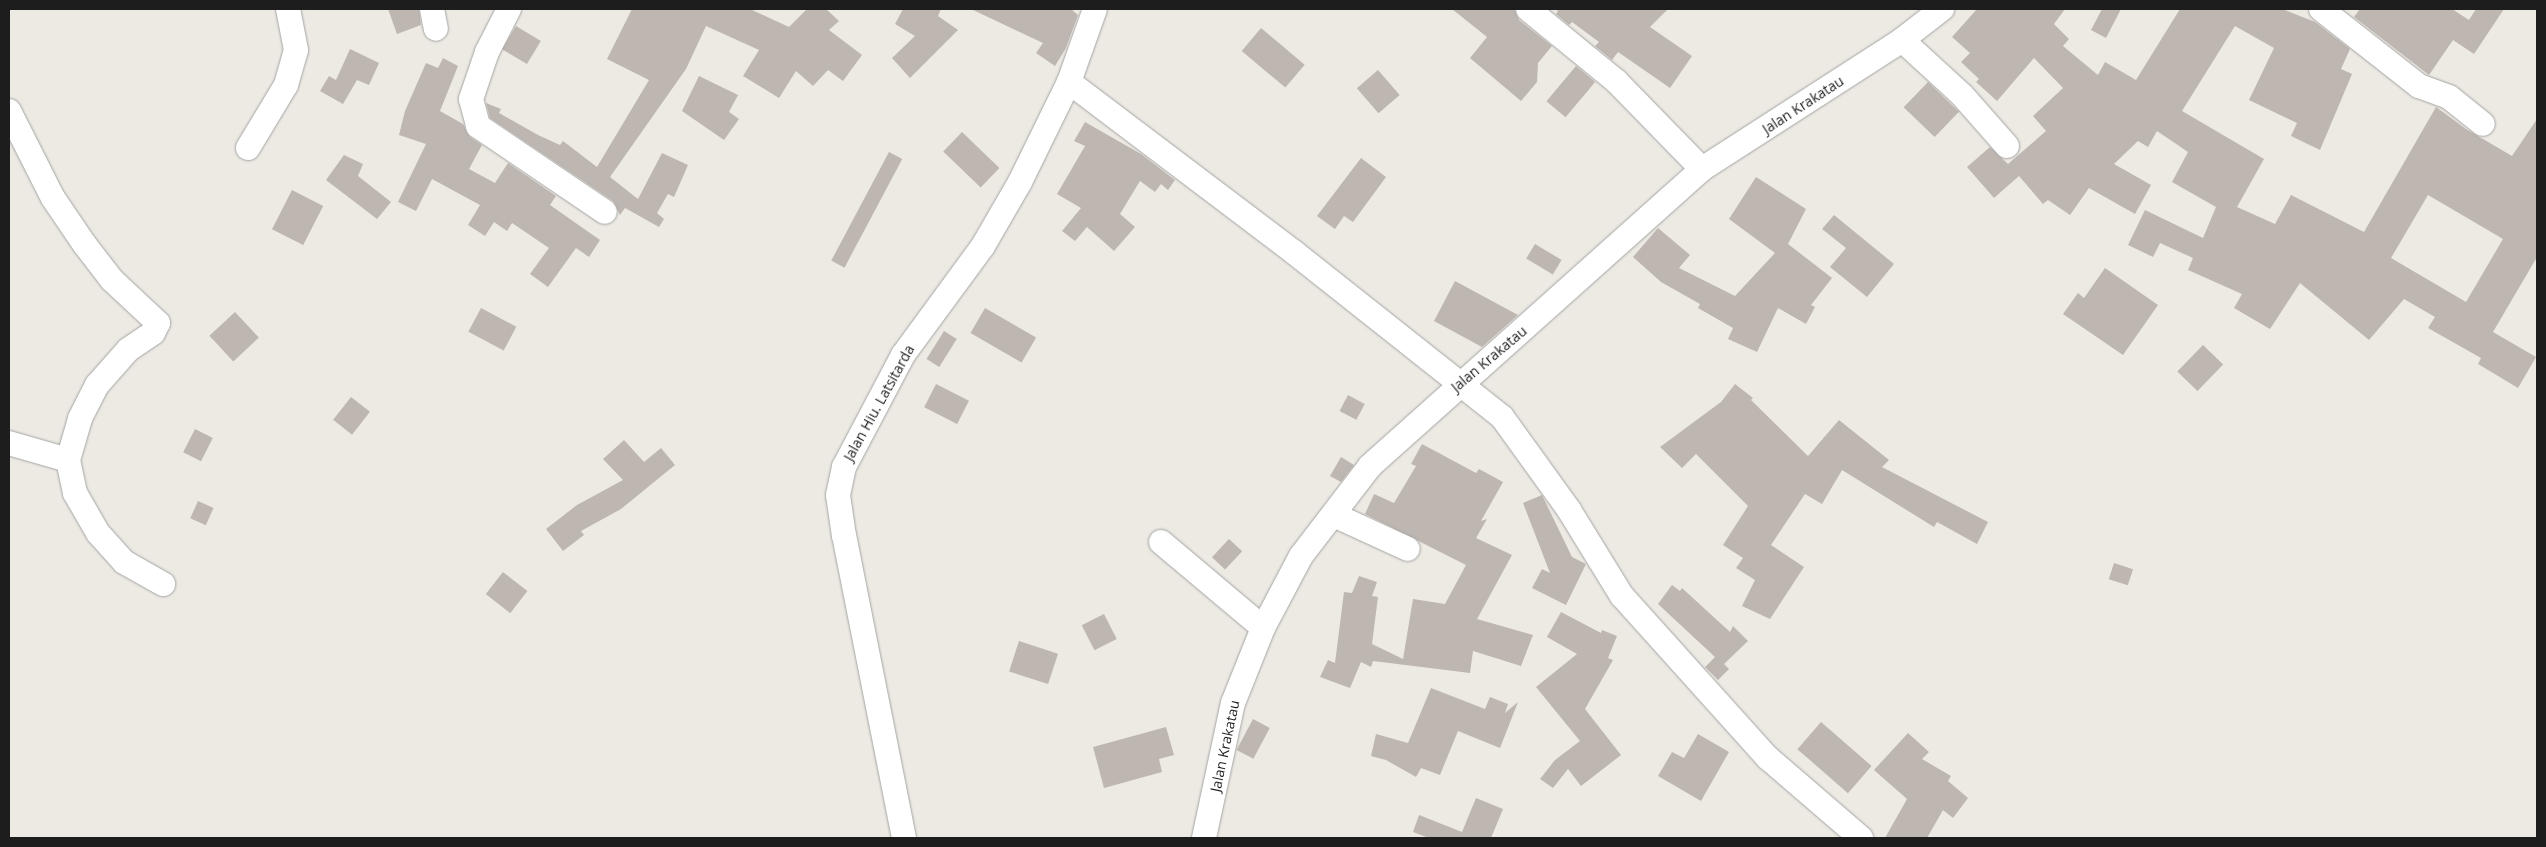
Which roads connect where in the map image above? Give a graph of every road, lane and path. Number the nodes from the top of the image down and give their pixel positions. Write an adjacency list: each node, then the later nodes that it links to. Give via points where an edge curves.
1 (288, 9): 12 (street, via 296,50 286,85)
2 (509, 9): 14 (street, via 487,52 471,99 478,126)
3 (1095, 9): 8 (street, Jalan Hiu. Latsitarda)
4 (1528, 9): 13 (street, via 1616,81)
5 (1942, 9): 7 (street, Jalan Krakatau)
6 (2321, 9): 10 (street, via 2419,86 2449,97)
7 (1902, 40): 11 (street, via 1962,95); 13 (street, Jalan Krakatau)
8 (1069, 82): 15 (street, via 1133,127); 23 (street, Jalan Hiu. Latsitarda, via 1020,182 984,246 902,355 844,467 838,495 844,536)
9 (9, 111): 17 (street, via 52,198 85,246 112,280 158,323 154,333 128,350 97,385 80,419)
10 (2483, 124)
11 (2007, 146)
12 (248, 148)
13 (1702, 168): 15 (street, Jalan Krakatau, via 1587,269 1509,344)
14 (605, 212)
15 (1460, 382): 18 (street, Jalan Krakatau, via 1370,466); 25 (street, via 1502,417 1532,456 1622,596 1768,758)
16 (9, 443): 17 (street)
17 (68, 460): 21 (street, via 75,493 98,533 124,562)
18 (1334, 515): 20 (street); 22 (street, Jalan Krakatau, via 1301,556)
19 (1161, 542): 22 (street)
20 (1408, 549)
21 (163, 584)
22 (1263, 628): 24 (street, Jalan Krakatau, via 1232,703)
23 (904, 838)
24 (1204, 838)
25 (1861, 838)

